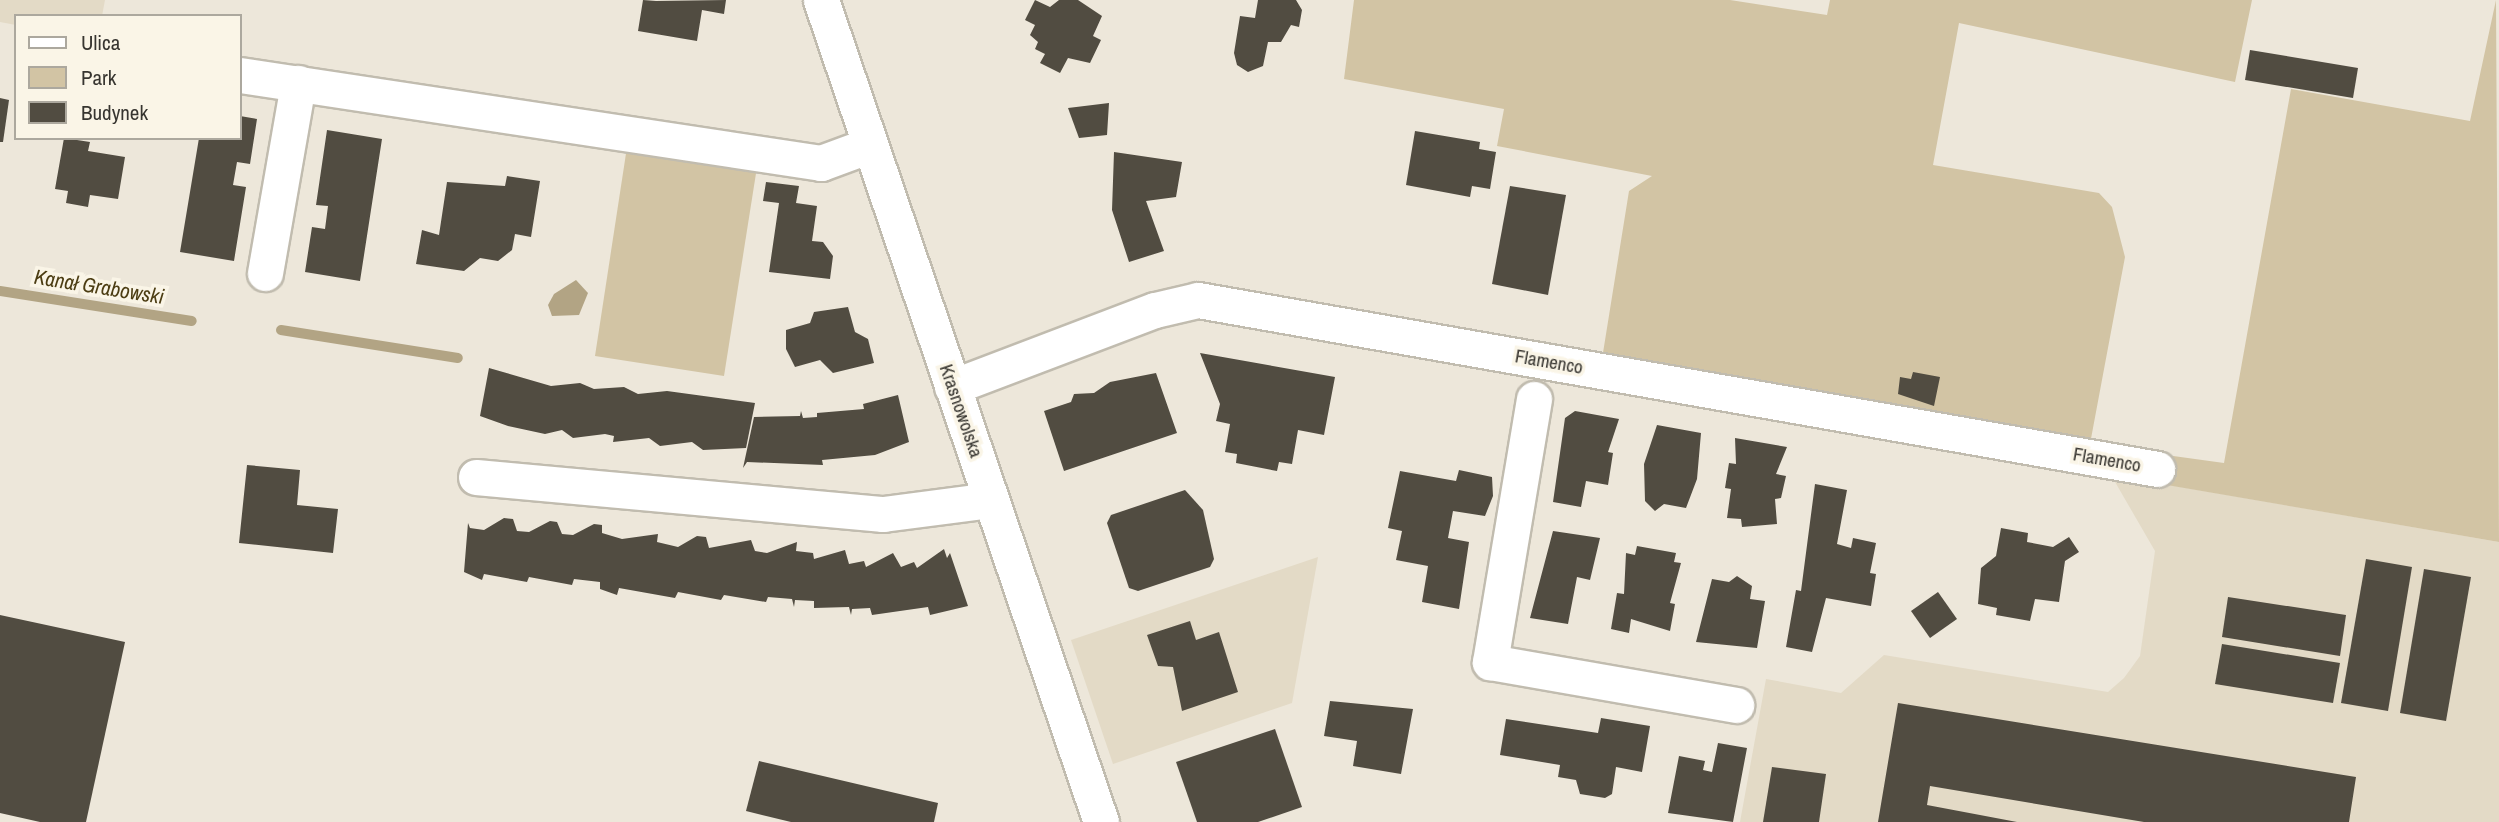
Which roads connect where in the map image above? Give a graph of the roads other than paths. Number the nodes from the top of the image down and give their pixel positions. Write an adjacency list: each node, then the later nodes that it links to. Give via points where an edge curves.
1 (821, 0): 4 (street, Krasnowolska)
2 (242, 75): 3 (street)
3 (298, 83): 4 (street, via 821,163); 5 (street)
4 (870, 145): 6 (street, Krasnowolska)
5 (265, 274)
6 (952, 387): 8 (street, Flamenco, via 1155,310 1198,300); 10 (street, Krasnowolska)
7 (1534, 399): 11 (street, via 1490,662)
8 (2144, 472)
9 (476, 477): 10 (street, via 883,514)
10 (991, 500): 12 (street, Krasnowolska)
11 (1736, 705)
12 (1101, 822)

